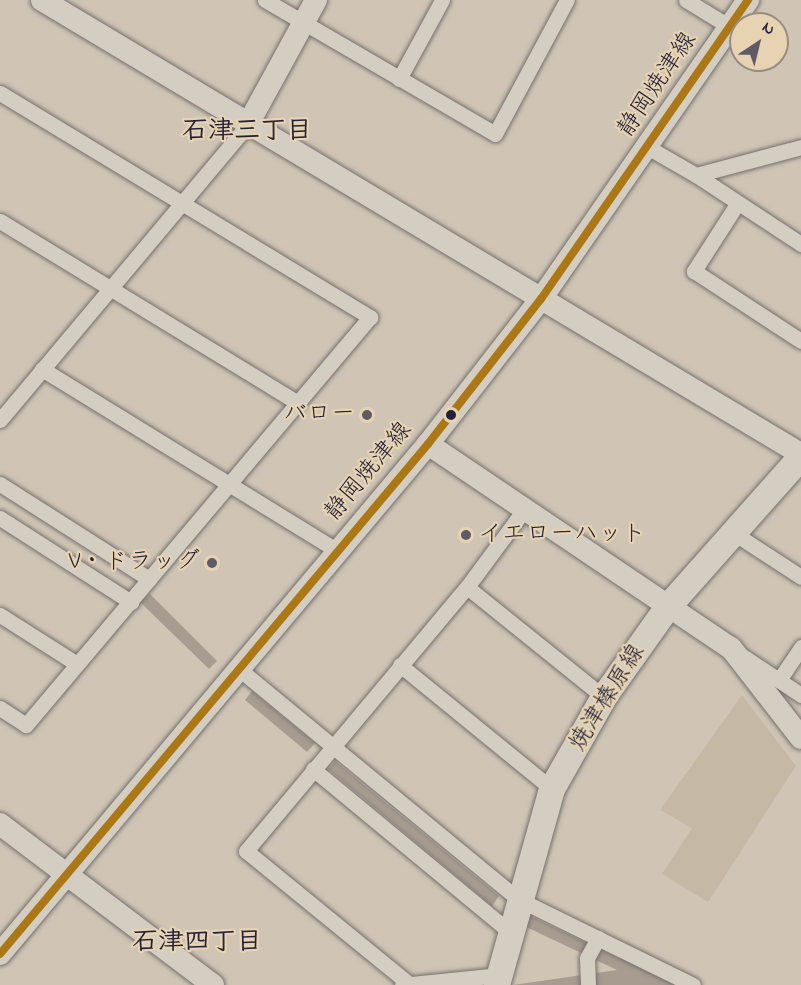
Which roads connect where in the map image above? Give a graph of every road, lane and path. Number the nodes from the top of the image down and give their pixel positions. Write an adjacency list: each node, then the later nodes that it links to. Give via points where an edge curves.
1 (42, 0): 12 (street)
2 (265, 0): 7 (street)
3 (316, 0): 7 (street)
4 (442, 0): 10 (street)
5 (567, 0): 10 (street, via 495,134)
6 (686, 0): 8 (street)
7 (303, 23): 10 (street); 12 (street)
8 (729, 26)
9 (729, 28): 14 (street, 静岡焼津線)
10 (399, 79)
11 (0, 93): 16 (street)
12 (247, 126): 16 (street); 21 (street)
13 (801, 147): 15 (street)
14 (649, 148): 15 (street); 21 (street, 静岡焼津線)
15 (696, 175): 17 (street)
16 (182, 201): 20 (street); 24 (street, via 370,317)
17 (737, 204): 19 (street); 22 (street, via 694,271)
18 (1, 223): 20 (street)
19 (801, 244)
20 (110, 288): 23 (street); 24 (street)
21 (541, 299): 26 (street, 静岡焼津線); 27 (street)
22 (801, 341)
23 (42, 369): 25 (street); 29 (street)
24 (296, 402): 29 (street)
25 (0, 420)
26 (428, 444): 30 (street); 33 (street, 静岡焼津線)
27 (801, 456): 32 (main road, 焼津榛原線)
28 (0, 484): 35 (street)
29 (230, 484): 33 (street); 35 (street)
30 (524, 510): 36 (street); 38 (street)
31 (0, 518): 37 (street)
32 (732, 532): 34 (street); 38 (main road, 焼津榛原線)
33 (338, 551): 44 (street, 静岡焼津線)
34 (801, 577)
35 (149, 579): 37 (street)
36 (467, 587): 43 (street); 47 (street)
37 (131, 602): 42 (street)
38 (669, 606): 41 (street); 47 (main road, 焼津榛原線)
39 (0, 615): 42 (street)
40 (801, 647): 45 (street)
41 (730, 648): 45 (street); 49 (street)
42 (77, 664): 48 (street, via 26,725)
43 (400, 665): 50 (street); 52 (street)
44 (239, 669): 50 (street); 54 (street, 静岡焼津線)
45 (779, 680): 46 (street)
46 (801, 695)
47 (604, 697): 52 (main road, 焼津榛原線)
48 (0, 708)
49 (801, 738)
50 (332, 746): 51 (street); 55 (street)
51 (313, 769): 55 (street); 60 (street, via 246,850)
52 (552, 789): 55 (main road, 焼津榛原線)
53 (0, 824): 54 (street)
54 (66, 874): 57 (street, 静岡焼津線); 61 (street)
55 (514, 913): 56 (street); 59 (main road, 焼津榛原線)
56 (597, 940): 58 (street); 62 (street)
57 (0, 954)
58 (588, 971)
59 (498, 981): 60 (street)
60 (405, 984)
61 (213, 985)
62 (693, 985)

